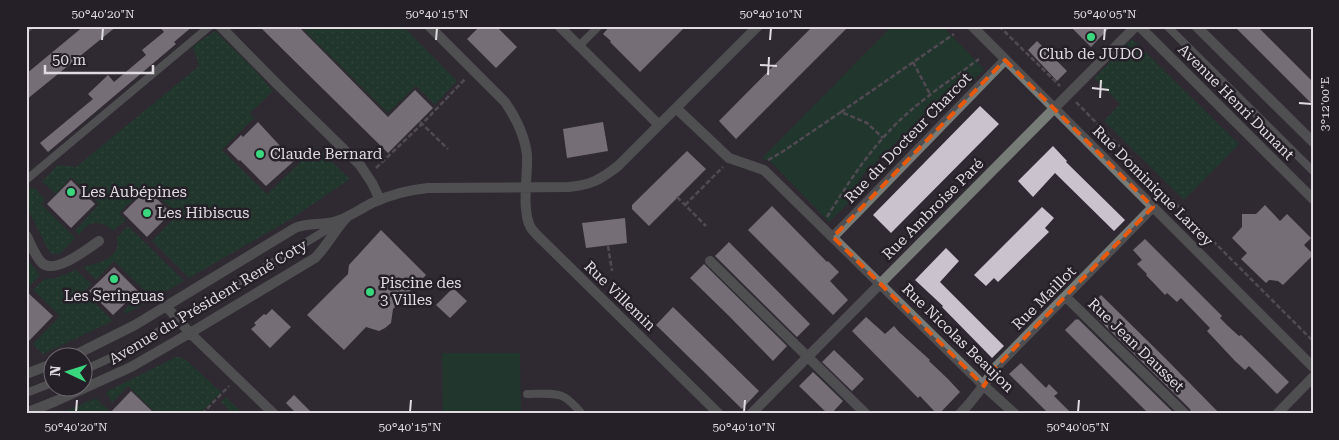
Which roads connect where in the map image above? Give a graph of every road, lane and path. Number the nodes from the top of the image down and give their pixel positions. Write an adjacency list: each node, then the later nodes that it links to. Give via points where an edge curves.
1 (210, 26): 32 (lane)
2 (220, 26): 31 (street)
3 (429, 26): 17 (street, Rue Villemin)
4 (559, 26): 13 (street)
5 (599, 26): 13 (lane)
6 (758, 26): 20 (street)
7 (972, 26): 15 (street, Rue Dominique Larrey)
8 (999, 26): 19 (path)
9 (1138, 26): 19 (street, Rue Ambroise Paré); 36 (street, Avenue Henri Dunant)
10 (1167, 26): 30 (lane, Avenue Henri Dunant)
11 (1196, 26): 26 (street, Avenue Henri Dunant)
12 (954, 34): 16 (path)
13 (580, 46): 24 (street)
14 (979, 59): 25 (path, via 917,105)
15 (1005, 60): 21 (street, Rue Dominique Larrey); 41 (street, Rue du Docteur Charcot)
16 (913, 62): 18 (path); 22 (path)
17 (473, 70): 23 (path); 33 (street, Rue Villemin, via 512,112 525,144)
18 (930, 94)
19 (1068, 95): 21 (street, Rue Ambroise Paré); 52 (path)
20 (676, 108): 24 (street); 28 (street)
21 (1054, 109): 38 (street, Rue Dominique Larrey); 47 (street, Rue Ambroise Paré)
22 (841, 112): 25 (path, via 867,123); 29 (path, via 766,160)
23 (421, 123): 27 (path); 31 (path)
24 (659, 125): 33 (street, via 618,166 595,182 584,186)
25 (883, 138): 41 (path, via 859,166 827,217)
26 (1313, 142)
27 (448, 149)
28 (730, 159): 29 (street); 37 (path)
29 (764, 170): 41 (street)
30 (1313, 171)
31 (368, 176): 35 (street)
32 (26, 180)
33 (527, 187): 35 (street, via 428,188 405,191); 69 (street, Rue Villemin, via 531,228)
34 (677, 197): 37 (path)
35 (380, 200): 39 (street)
36 (1313, 200)
37 (685, 205): 40 (path)
38 (1153, 207): 48 (street, Rue Maillot); 56 (street, Rue Dominique Larrey)
39 (348, 217): 49 (street, Avenue du Président René Coty, via 295,228); 50 (lane); 51 (street, Avenue du Président René Coty, via 315,258)
40 (706, 226)
41 (836, 233): 47 (street)
42 (26, 235): 43 (street, via 41,262 50,266 67,261)
43 (99, 241)
44 (608, 246): 46 (path)
45 (710, 261): 54 (street)
46 (612, 271)
47 (880, 283): 54 (street, Rue Ambroise Paré); 61 (street, Rue Nicolas Beaujon)
48 (1066, 297): 61 (street, Rue Maillot, via 994,370); 74 (street, Rue Jean Dausset)
49 (166, 306): 50 (street); 53 (street, Avenue du Président René Coty)
50 (178, 320): 51 (street); 55 (lane)
51 (190, 333): 60 (street); 65 (street, Avenue du Président René Coty, via 132,367)
52 (1313, 341)
53 (89, 348)
54 (808, 356): 70 (street, Rue Ambroise Paré); 71 (street)
55 (92, 366)
56 (1313, 367)
57 (42, 368): 58 (street)
58 (26, 374)
59 (1313, 377): 75 (street)
60 (236, 378): 66 (path); 67 (street)
61 (984, 386): 72 (street, Rue Maillot); 73 (street, Rue Nicolas Beaujon)
62 (42, 387): 63 (lane)
63 (26, 393)
64 (527, 394): 68 (lane, via 562,396)
65 (26, 413)
66 (202, 414)
67 (274, 414)
68 (582, 414)
69 (719, 414)
70 (751, 414)
71 (866, 414)
72 (960, 414)
73 (1015, 414)
74 (1185, 414)
75 (1277, 414)

